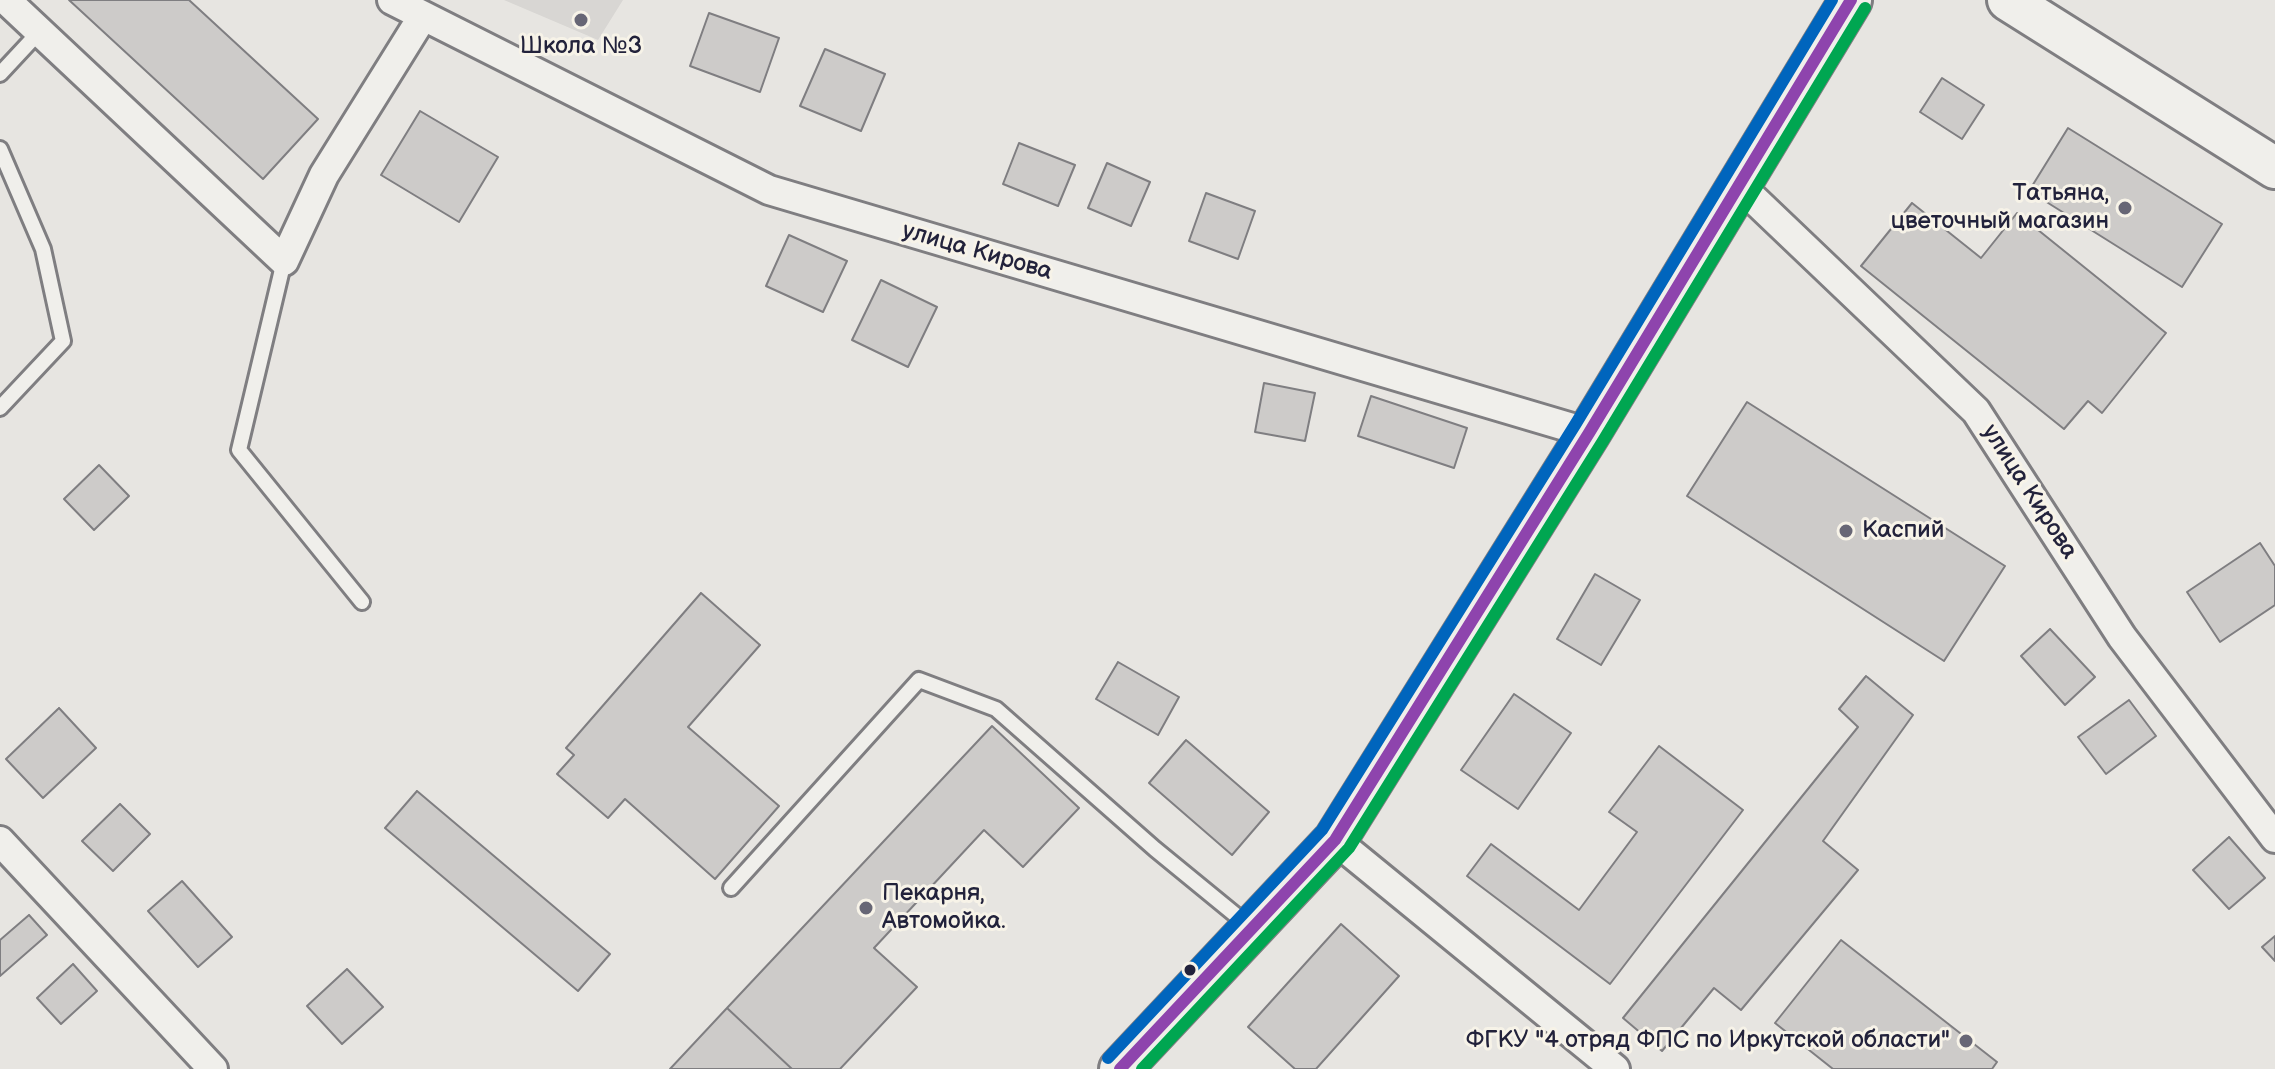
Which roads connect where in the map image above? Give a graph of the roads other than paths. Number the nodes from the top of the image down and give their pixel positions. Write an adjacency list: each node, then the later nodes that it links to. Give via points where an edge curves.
1 (6, 0): 6 (street)
2 (392, 0): 5 (street, улица Кирова)
3 (1851, 0): 10 (street)
4 (2008, 0): 9 (street)
5 (423, 16): 11 (street, via 324,175); 13 (street, улица Кирова, via 769,190)
6 (40, 31): 7 (lane); 11 (street)
7 (0, 74)
8 (0, 149): 12 (lane, via 43,249 63,341)
9 (2275, 168)
10 (1739, 185): 13 (street); 15 (street, улица Кирова, via 1976,411 2122,637)
11 (284, 261): 14 (lane, via 239,450)
12 (0, 408)
13 (1589, 433): 16 (street)
14 (362, 602)
15 (2275, 838)
16 (1335, 840): 19 (street); 22 (street)
17 (0, 841): 20 (street)
18 (731, 888): 19 (lane, via 919,680 996,709)
19 (1252, 929): 21 (street)
20 (213, 1069)
21 (1120, 1069)
22 (1615, 1069)

